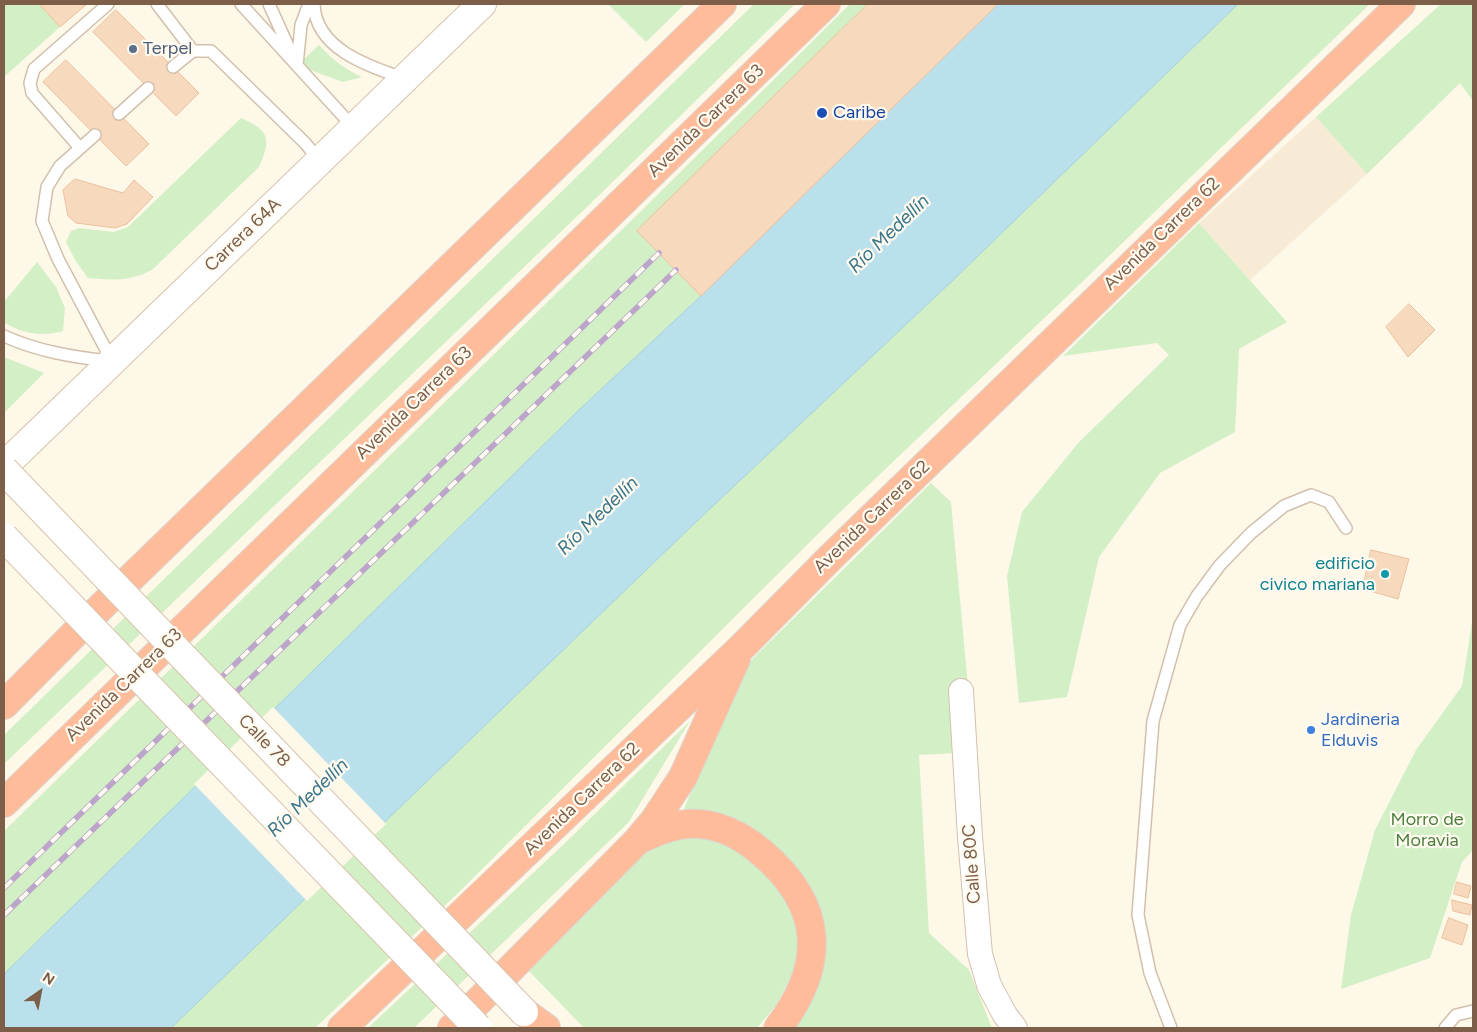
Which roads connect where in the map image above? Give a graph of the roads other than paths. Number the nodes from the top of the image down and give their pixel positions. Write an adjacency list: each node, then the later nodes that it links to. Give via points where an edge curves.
1 (108, 4): 19 (lane, via 34,69 30,83 32,93)
2 (157, 4): 11 (lane)
3 (241, 4): 12 (lane)
4 (269, 4): 12 (lane)
5 (310, 4): 12 (lane, via 301,25)
6 (314, 4): 14 (lane, via 314,16 323,34 335,45 354,59)
7 (482, 4): 14 (main road, Carrera 64A)
8 (722, 4): 29 (highway)
9 (826, 4): 30 (highway, Avenida Carrera 63)
10 (1401, 4): 27 (highway, Avenida Carrera 62)
11 (193, 51): 13 (lane); 20 (lane, via 211,51)
12 (297, 66): 17 (lane)
13 (173, 67)
14 (404, 79): 17 (main road, Carrera 64A)
15 (148, 88): 16 (lane)
16 (119, 114)
17 (354, 128): 20 (main road, Carrera 64A)
18 (95, 135): 19 (lane)
19 (80, 148): 22 (lane, via 60,166 47,187 42,221 58,259)
20 (320, 161): 22 (main road, Carrera 64A)
21 (4, 336): 22 (lane, via 36,349)
22 (112, 361): 23 (main road, Carrera 64A)
23 (4, 466)
24 (4, 470): 33 (main road, Calle 78, bridge)
25 (1346, 528): 40 (lane, via 1329,502 1311,495 1284,506 1251,533 1220,565 1180,624 1152,721 1138,915 1150,973)
26 (4, 537): 36 (main road, bridge)
27 (742, 647): 31 (highway, via 683,776); 34 (highway, Avenida Carrera 62)
28 (961, 691): 39 (street, Calle 80C, via 980,954 989,985)
29 (4, 705)
30 (4, 803)
31 (638, 840): 35 (highway); 38 (highway, via 687,824 723,829 756,847 790,880 809,921 811,962 802,989)
32 (1473, 1011): 41 (lane, via 1456,1015)
33 (531, 1020): 37 (highway)
34 (342, 1028)
35 (452, 1028)
36 (478, 1028)
37 (546, 1028)
38 (778, 1028)
39 (1015, 1028)
40 (1171, 1028)
41 (1445, 1028)

